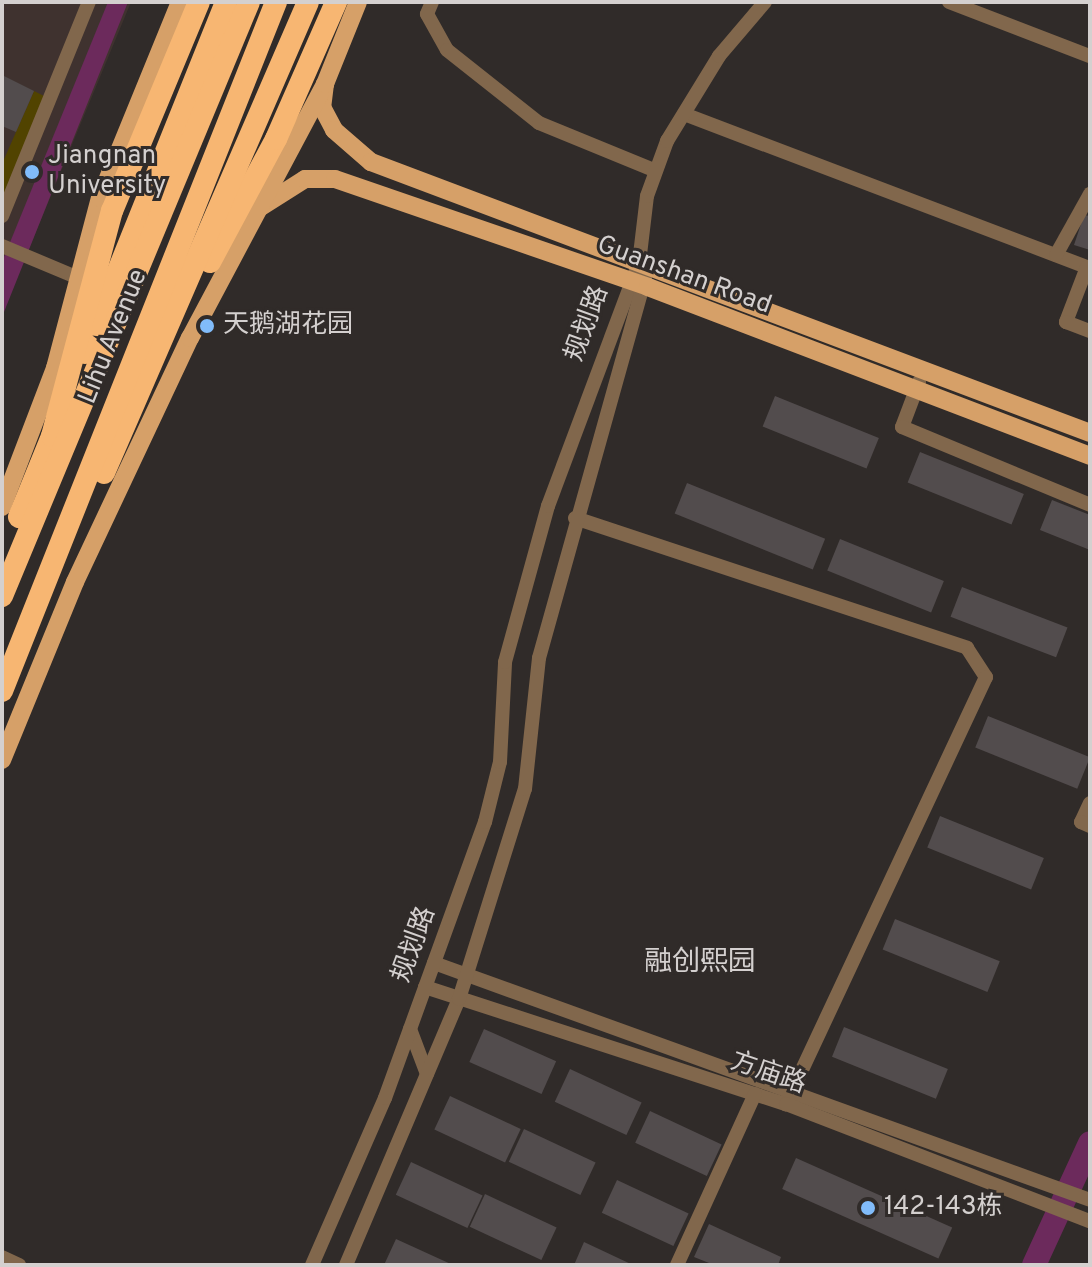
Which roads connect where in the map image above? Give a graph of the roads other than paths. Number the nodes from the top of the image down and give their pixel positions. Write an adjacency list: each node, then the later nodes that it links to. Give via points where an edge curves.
1 (89, 2): 19 (street)
2 (180, 2): 24 (main road)
3 (199, 2): 31 (highway, via 112,211)
4 (226, 2): 31 (highway)
5 (249, 2): 37 (highway, Lihu Avenue)
6 (276, 2): 38 (highway, Lihu Avenue)
7 (308, 2): 28 (highway)
8 (336, 2): 28 (highway, via 276,139)
9 (358, 2): 14 (main road)
10 (432, 2): 16 (street, via 427,14 447,50 539,123)
11 (765, 2): 15 (street)
12 (949, 2): 13 (street)
13 (1090, 56)
14 (325, 84): 18 (main road); 22 (main road, Guanshan Road, via 322,107 350,152)
15 (684, 114): 16 (street); 21 (street)
16 (656, 171): 22 (street)
17 (1090, 194): 21 (street)
18 (261, 207): 25 (main road, Guanshan Road, via 305,179 335,179); 40 (main road, via 75,582)
19 (2, 216)
20 (2, 246): 24 (street)
21 (1056, 255): 23 (street)
22 (639, 263): 25 (street, 规划路); 26 (street, 规划路); 29 (main road, Guanshan Road)
23 (1088, 268): 27 (street, via 1066,322)
24 (76, 277): 34 (main road, via 55,368)
25 (629, 283): 26 (main road, Guanshan Road); 43 (street, 规划路, via 548,506 505,662 500,762)
26 (648, 287): 29 (main road, Guanshan Road); 35 (street, 规划路)
27 (1090, 331)
28 (166, 344): 38 (highway)
29 (919, 382): 30 (main road, Guanshan Road); 32 (main road, Guanshan Road); 33 (street, via 902,427)
30 (1090, 433)
31 (52, 436): 36 (highway)
32 (1090, 456)
33 (1090, 505)
34 (2, 507)
35 (575, 518): 44 (street, 规划路, via 539,658 525,789); 49 (street, via 967,648 986,677)
36 (2, 560)
37 (2, 596)
38 (37, 606): 39 (highway, Lihu Avenue)
39 (2, 691)
40 (2, 760)
41 (1090, 803): 42 (street, via 1081,822)
42 (1090, 826)
43 (434, 963): 44 (street, 方庙路); 45 (street, 规划路)
44 (467, 975): 46 (street, 规划路); 49 (street, 方庙路)
45 (425, 987): 46 (street, 方庙路); 47 (street, 规划路)
46 (459, 999): 48 (street, 规划路); 50 (street, 方庙路)
47 (410, 1029): 48 (street); 56 (street, 规划路)
48 (427, 1074): 57 (street, 规划路)
49 (793, 1088): 51 (street); 52 (street, 方庙路)
50 (755, 1094): 51 (street, 方庙路); 58 (street)
51 (786, 1104): 53 (street, 方庙路)
52 (1087, 1199)
53 (1084, 1218)
54 (2, 1257): 55 (street)
55 (19, 1265)
56 (312, 1265)
57 (346, 1265)
58 (677, 1265)

